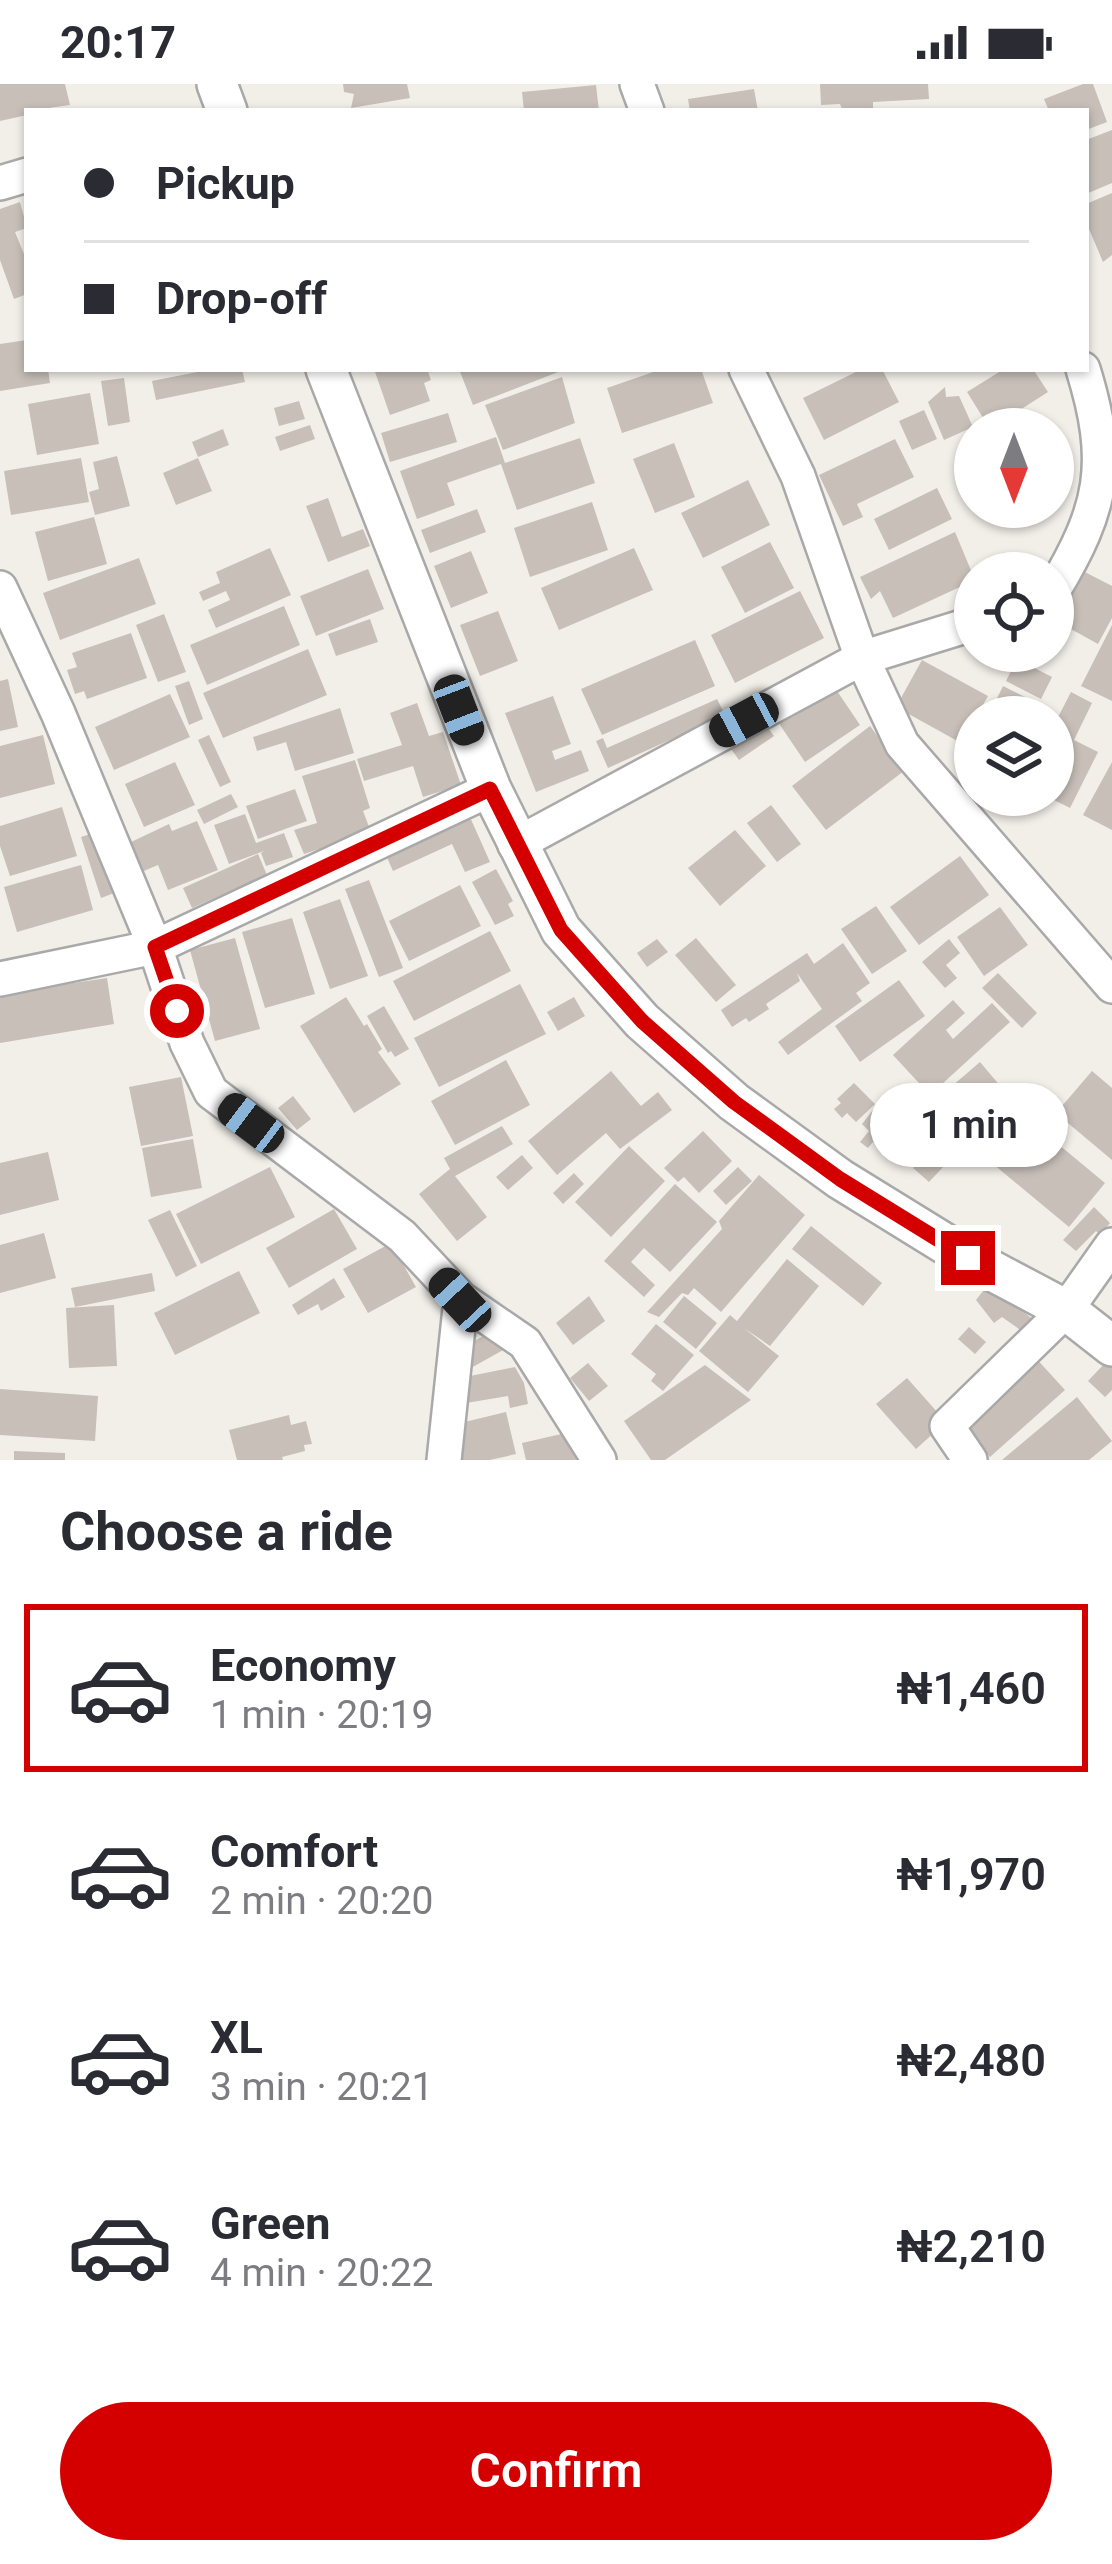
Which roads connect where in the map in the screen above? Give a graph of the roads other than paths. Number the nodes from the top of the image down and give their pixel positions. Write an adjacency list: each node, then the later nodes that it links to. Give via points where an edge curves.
1 (327, 372): 8 (street)
2 (747, 372): 7 (street, via 798,476)
3 (1084, 372): 4 (street, via 1102,478)
4 (1074, 553)
5 (0, 588): 10 (street)
6 (954, 630): 7 (street)
7 (862, 658): 9 (street); 12 (street, via 902,744)
8 (490, 789): 9 (street); 10 (street)
9 (515, 845): 15 (street, via 561,930 642,1021 734,1102 840,1179)
10 (155, 947): 11 (street); 14 (street, via 211,1092 402,1237)
11 (0, 979)
12 (1112, 986)
13 (1112, 1244): 15 (street)
14 (460, 1300): 17 (street); 18 (street, via 525,1343)
15 (1066, 1310): 16 (street); 19 (street, via 946,1426)
16 (1112, 1346)
17 (444, 1460)
18 (598, 1460)
19 (970, 1460)

